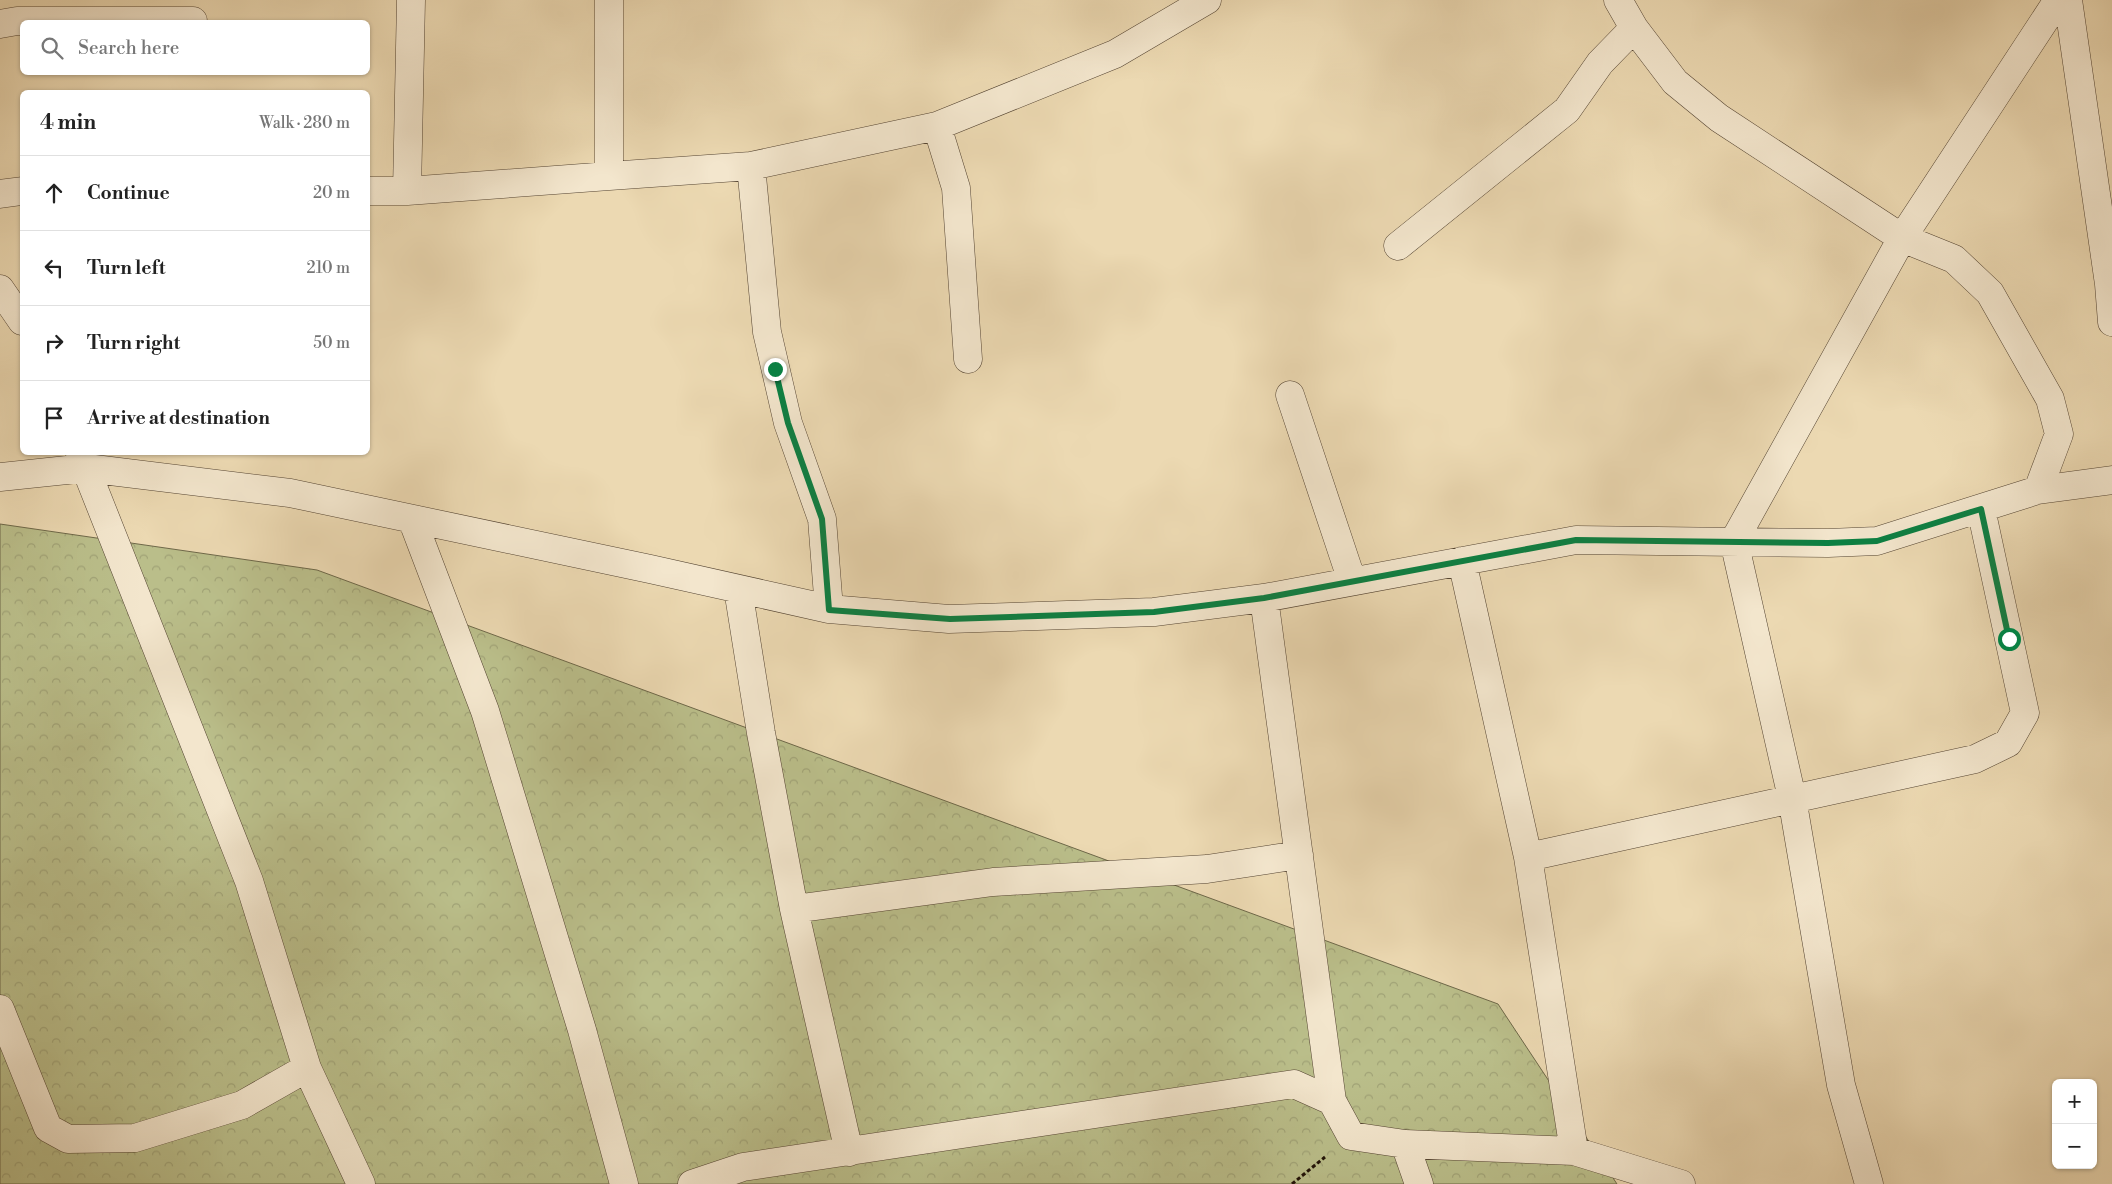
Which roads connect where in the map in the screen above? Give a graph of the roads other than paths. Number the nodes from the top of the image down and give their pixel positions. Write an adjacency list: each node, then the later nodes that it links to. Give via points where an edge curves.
1 (411, 0): 15 (street)
2 (609, 0): 12 (street)
3 (1207, 0): 10 (street, via 1115,54)
4 (1618, 0): 9 (street)
5 (2058, 0): 17 (street)
6 (2068, 0): 21 (street)
7 (20, 21): 8 (street)
8 (0, 24)
9 (1634, 28): 17 (street, via 1675,82 1719,118); 18 (street, via 1600,64 1567,110)
10 (937, 126): 11 (street); 22 (street, via 956,188)
11 (751, 166): 12 (street); 35 (street, via 767,332 788,423 822,519)
12 (609, 176): 15 (street)
13 (20, 191): 16 (street)
14 (370, 191): 15 (street)
15 (407, 191)
16 (0, 194)
17 (1902, 238): 27 (street, via 1954,259 1990,293 2050,399 2059,434); 30 (street)
18 (1398, 246)
19 (0, 289): 20 (street)
20 (20, 319)
21 (2112, 322)
22 (968, 359)
23 (1290, 395): 32 (street)
24 (83, 460): 25 (street); 29 (street, via 290,494); 41 (street, via 249,881)
25 (0, 477)
26 (2112, 480): 27 (street)
27 (2038, 490): 28 (street)
28 (1981, 509): 30 (street, via 1877,541); 36 (street, via 2025,713 2008,743 1975,759)
29 (412, 519): 33 (street); 47 (street, via 485,711 582,1030)
30 (1734, 541): 31 (street, via 1576,540); 36 (street)
31 (1462, 561): 32 (street); 38 (street)
32 (1352, 581): 34 (street)
33 (738, 589): 35 (street); 39 (street)
34 (1264, 598): 35 (street, via 1154,612 950,619); 37 (street)
35 (829, 610)
36 (1792, 798): 38 (street); 51 (street, via 1840,1085)
37 (1299, 855): 39 (street, via 1207,869 993,882); 42 (street)
38 (1528, 857): 44 (street)
39 (794, 908): 45 (street)
40 (0, 1009): 41 (street, via 48,1128 68,1139 135,1138 242,1105)
41 (307, 1068): 46 (street)
42 (1332, 1101): 43 (street, via 1351,1136); 45 (street, via 1294,1084)
43 (1405, 1144): 44 (street); 49 (street)
44 (1574, 1151): 50 (street)
45 (849, 1152): 48 (street, via 744,1167)
46 (361, 1184)
47 (624, 1184)
48 (692, 1184)
49 (1419, 1184)
50 (1681, 1184)
51 (1869, 1184)

